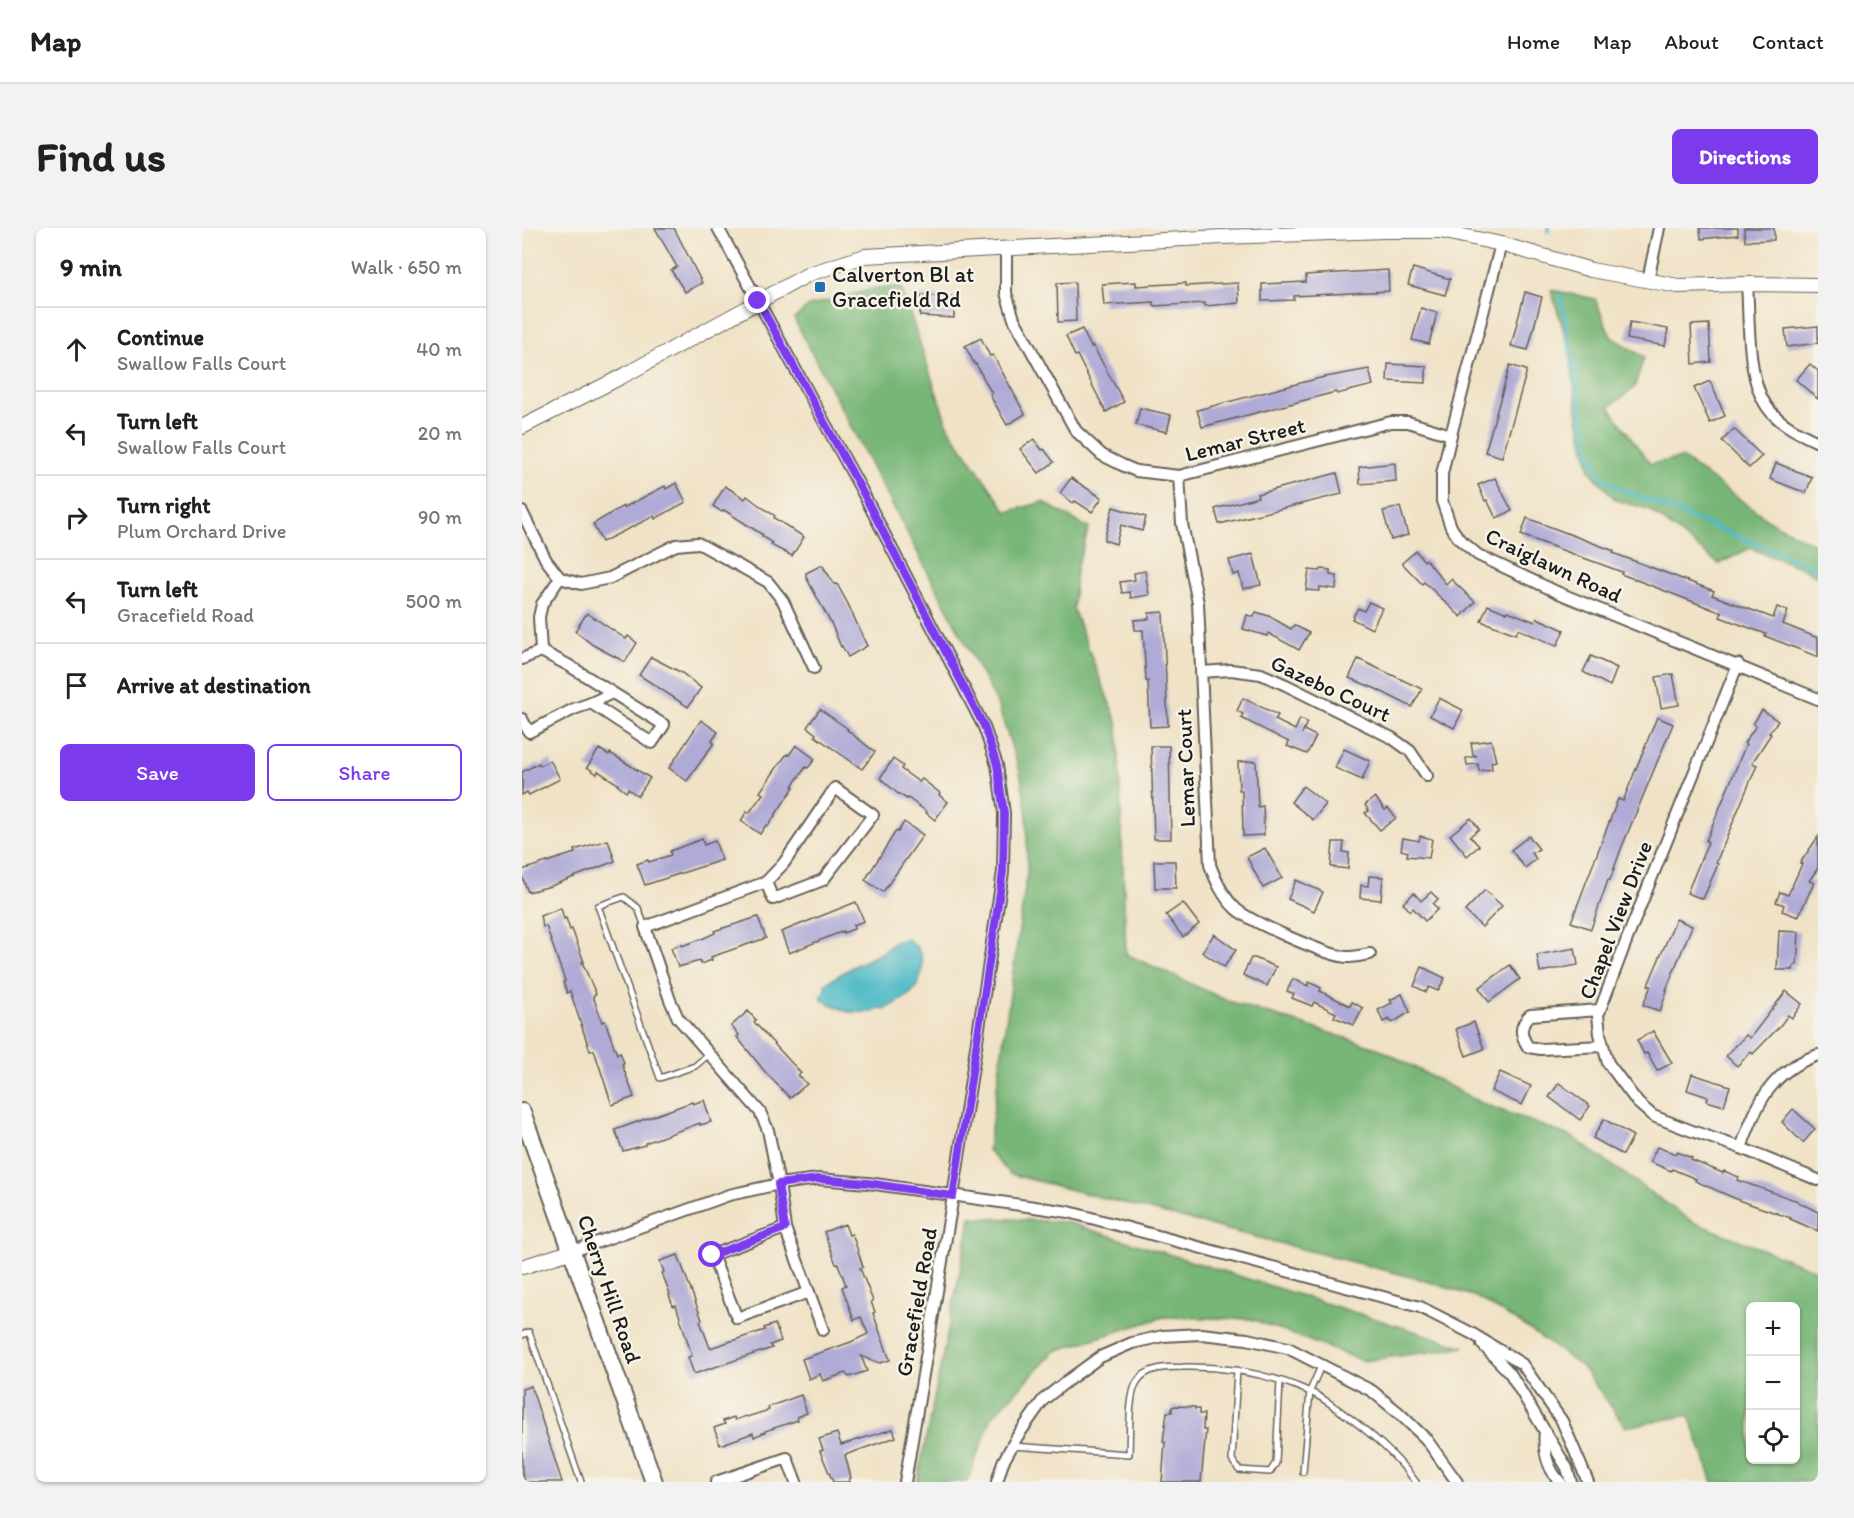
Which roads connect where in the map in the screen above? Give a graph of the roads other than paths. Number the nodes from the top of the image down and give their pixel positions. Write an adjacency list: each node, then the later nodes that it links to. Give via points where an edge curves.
1 (718, 228): 10 (street, Gracefield Road)
2 (1659, 228): 7 (street)
3 (1384, 229): 4 (street); 5 (street, via 1440,231)
4 (1204, 233): 6 (street)
5 (1501, 244): 7 (street, via 1591,270); 12 (street, Craiglawn Road)
6 (1006, 250): 10 (street, via 865,256 809,274); 14 (street, Lemar Street, via 1006,293 1014,319 1076,431 1102,455 1122,465 1136,471)
7 (1648, 280): 8 (street, via 1678,286)
8 (1748, 284): 9 (street); 13 (street, via 1752,371 1763,399 1772,414)
9 (1818, 285)
10 (758, 301): 11 (street); 38 (street, Gracefield Road, via 984,726 997,765 1004,813 1003,872)
11 (522, 427)
12 (1451, 435): 14 (street, Lemar Street, via 1408,422 1390,422); 19 (street, Craiglawn Road, via 1442,474 1442,501 1451,527 1478,555 1559,593)
13 (1818, 442)
14 (1179, 476): 21 (street, Lemar Court, via 1182,524 1198,603)
15 (522, 512): 16 (street, via 546,560)
16 (560, 578): 17 (street, via 540,610); 20 (street, via 581,584 610,578 676,545 698,543 768,582 783,602)
17 (541, 651): 18 (street); 22 (street)
18 (522, 659)
19 (1738, 664): 23 (street, Craiglawn Road); 30 (street, Chapel View Drive)
20 (814, 668)
21 (1202, 672): 26 (street, Gazebo Court, via 1232,670 1261,674 1286,685 1392,738 1410,751); 29 (street, Lemar Court, via 1208,854 1219,887 1236,909 1308,946 1345,957)
22 (612, 693): 24 (street); 24 (street, via 664,725 652,743)
23 (1818, 699)
24 (591, 703): 25 (street, via 529,732)
25 (522, 719)
26 (1426, 776)
27 (766, 882): 27 (street, via 784,863 835,788 873,815 823,880 773,899); 28 (street)
28 (645, 927): 32 (street, via 678,1018); 32 (lane, via 638,908 624,897 598,906 660,1078 695,1066)
29 (1370, 954)
30 (1600, 1010): 31 (street, Chapel View Drive); 31 (street, via 1530,1015 1523,1023 1522,1037 1528,1047 1541,1049)
31 (1603, 1046): 35 (street, Chapel View Drive, via 1608,1063 1638,1103 1653,1116)
32 (709, 1054): 37 (street, via 760,1112 768,1130)
33 (1818, 1055): 35 (street, via 1780,1074 1752,1115)
34 (522, 1112): 40 (main road, Cherry Hill Road)
35 (1741, 1148): 36 (street, Chapel View Drive)
36 (1818, 1180)
37 (778, 1184): 38 (street, via 818,1179); 39 (street); 40 (street, via 729,1195)
38 (953, 1196): 44 (street, via 1069,1212 1420,1307); 59 (street, Gracefield Road)
39 (785, 1228): 42 (street); 42 (street, via 712,1255 737,1318)
40 (573, 1251): 41 (street); 56 (main road, Cherry Hill Road)
41 (522, 1267)
42 (809, 1292): 43 (street)
43 (823, 1330)
44 (1472, 1333): 50 (street, via 1522,1364); 51 (street, via 1510,1373)
45 (522, 1335): 55 (lane, via 529,1332)
46 (1322, 1364): 49 (lane); 52 (street, via 1288,1348 1247,1339 1201,1334 1132,1343 1100,1358 1043,1400); 62 (street, via 1372,1392 1399,1413 1425,1439)
47 (1237, 1370): 48 (lane); 48 (lane, via 1232,1460 1239,1470 1270,1472 1276,1463); 52 (lane, via 1200,1366 1145,1373 1132,1391 1129,1454)
48 (1280, 1381): 49 (lane)
49 (1310, 1391): 53 (lane); 61 (lane, via 1374,1435)
50 (1562, 1421): 51 (street); 54 (street)
51 (1545, 1430): 63 (street, via 1544,1448); 64 (street)
52 (1012, 1446): 60 (street)
53 (1303, 1472)
54 (1584, 1481)
55 (581, 1482)
56 (654, 1482)
57 (716, 1482): 58 (street, via 787,1458)
58 (796, 1482)
59 (905, 1482)
60 (997, 1482)
61 (1416, 1482)
62 (1457, 1482)
63 (1560, 1482)
64 (1571, 1482)

